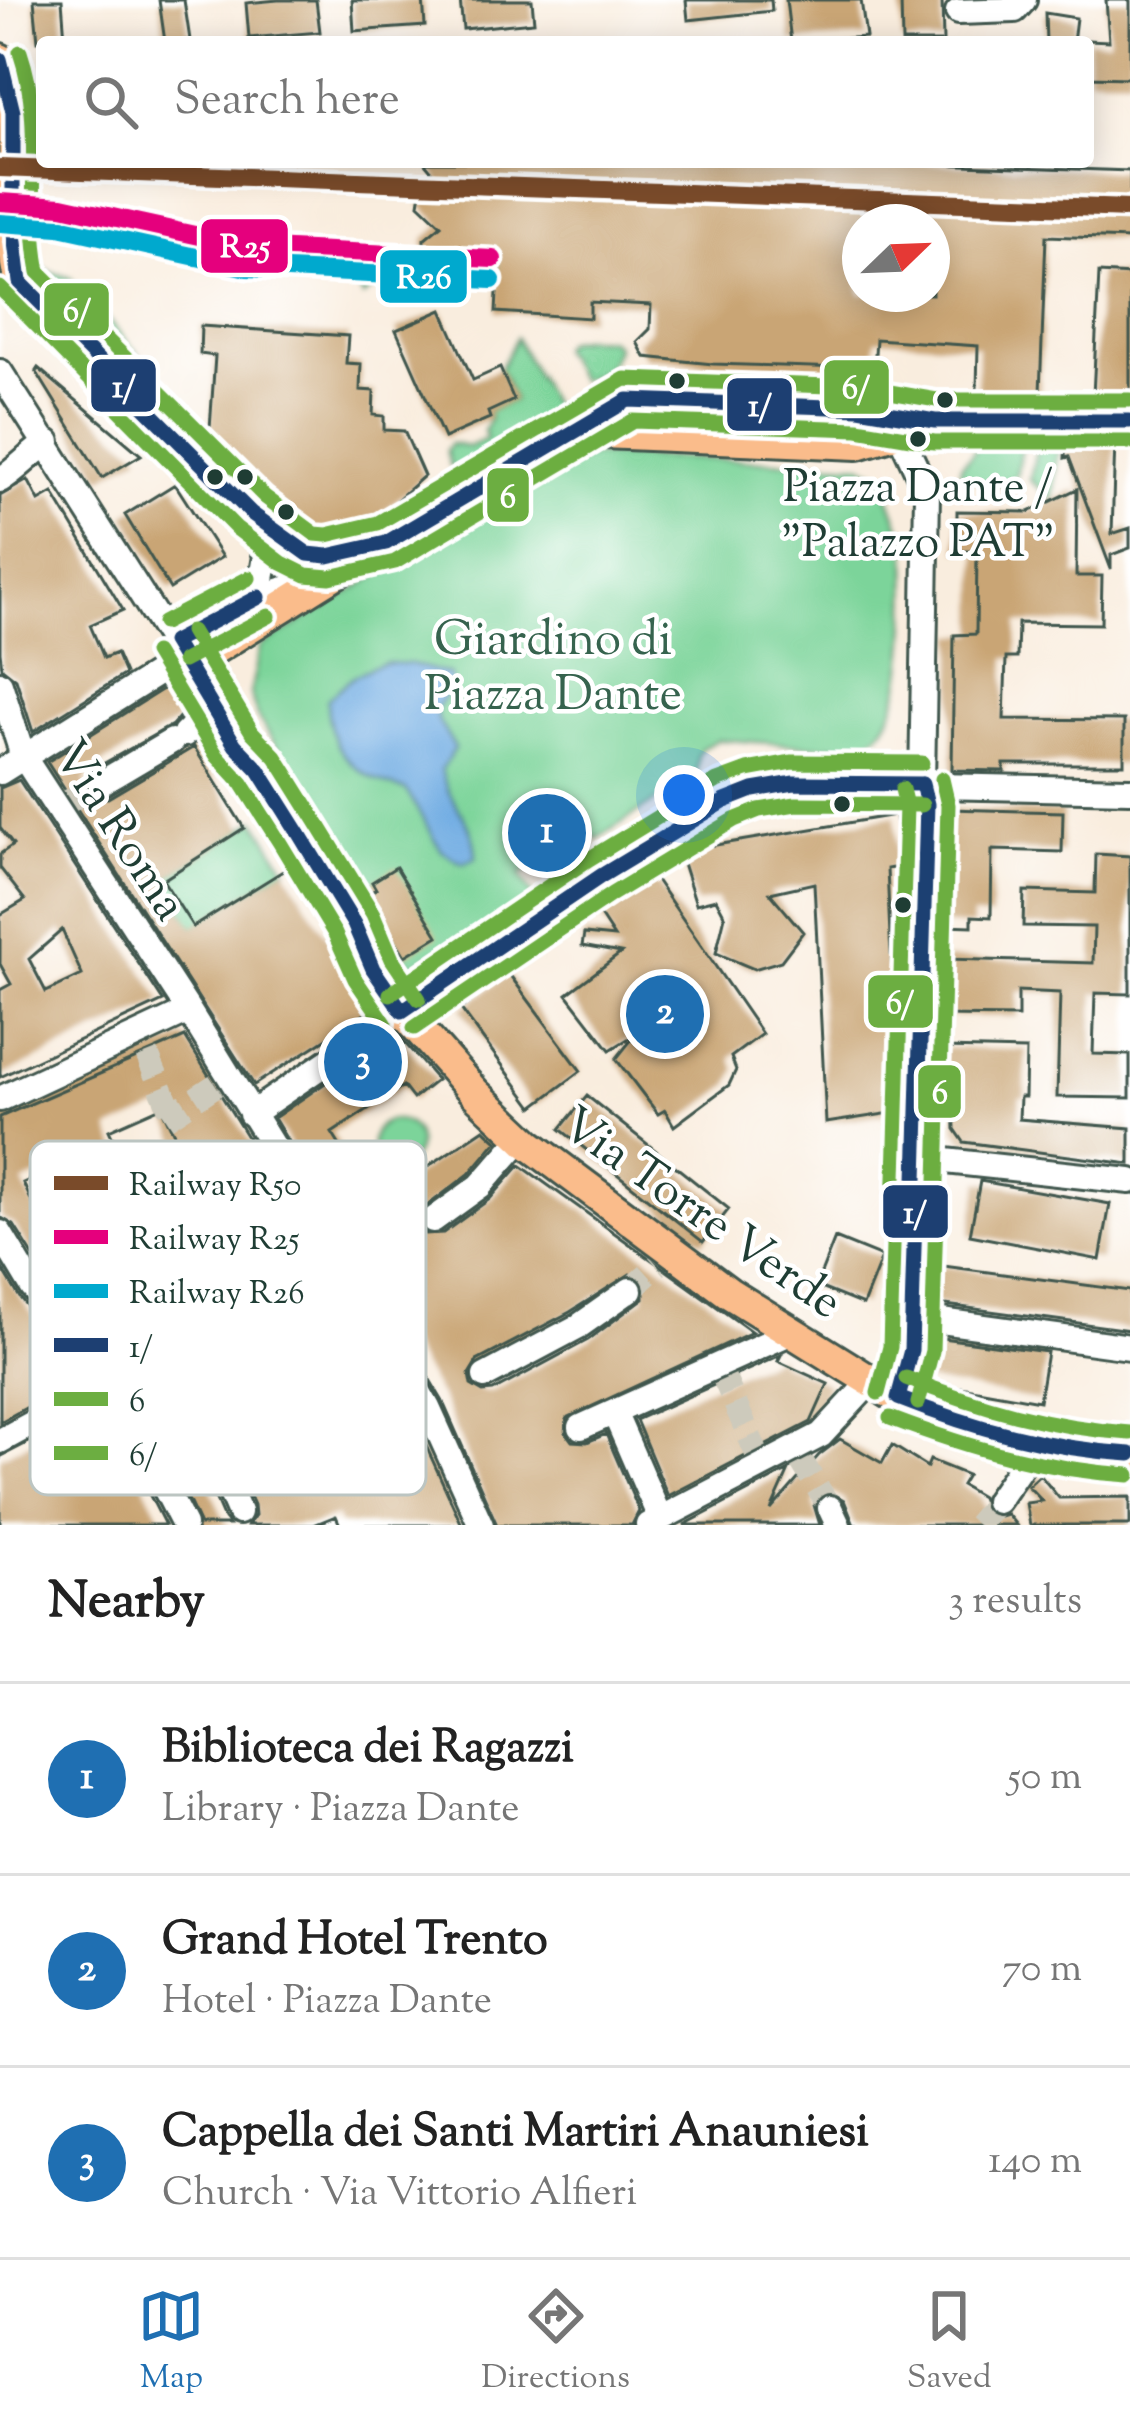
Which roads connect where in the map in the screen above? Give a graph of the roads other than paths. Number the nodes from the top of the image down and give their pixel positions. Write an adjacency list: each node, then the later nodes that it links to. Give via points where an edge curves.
1 (1024, 0): 2 (street, via 1016,10)
2 (958, 12)
3 (0, 59): 9 (main road, via 10,94 10,259 28,292)
4 (0, 372): 7 (street)
5 (1130, 421): 6 (main road, via 970,418)
6 (899, 432): 10 (main road, via 858,443 579,432); 19 (street, via 927,492)
7 (48, 442): 8 (street); 13 (street)
8 (0, 480)
9 (250, 513): 10 (main road, via 308,554); 12 (street, via 266,556)
10 (386, 543): 11 (main road)
11 (337, 574): 12 (street); 13 (main road)
12 (259, 597): 13 (street)
13 (181, 655): 16 (street); 21 (main road, Via Torre Verde, via 235,746 260,770)
14 (0, 684): 16 (street, Via Roma)
15 (186, 732): 18 (street)
16 (23, 756): 17 (street); 22 (street, Via Roma)
17 (0, 772)
18 (101, 783)
19 (922, 784): 20 (street); 21 (street, via 794,783 725,801); 27 (street)
20 (1130, 790)
21 (402, 1010): 24 (street); 25 (main road, Via Torre Verde)
22 (189, 1011): 23 (street, via 143,1044); 24 (street, Via Roma, via 222,1081)
23 (0, 1099)
24 (251, 1114): 26 (street, Via Roma)
25 (522, 1138): 29 (street, via 480,1186); 34 (main road, Via Torre Verde, via 666,1259)
26 (268, 1141)
27 (918, 1158): 28 (street); 33 (street)
28 (1130, 1181)
29 (433, 1220)
30 (0, 1233): 31 (street)
31 (30, 1283)
32 (630, 1290): 36 (street)
33 (912, 1317): 35 (street); 38 (street)
34 (792, 1332): 37 (main road, Via Torre Verde); 40 (street)
35 (1130, 1348)
36 (485, 1376)
37 (871, 1381): 38 (main road, Via Torre Verde); 50 (street, via 797,1453 761,1463)
38 (898, 1398): 44 (main road, Via Torre Verde)
39 (426, 1405): 52 (street, Via Roma)
40 (614, 1412): 42 (street); 50 (street)
41 (30, 1426): 43 (street)
42 (581, 1427)
43 (0, 1442)
44 (1035, 1446): 45 (main road, Via Torre Verde); 48 (street)
45 (1130, 1454)
46 (170, 1495): 51 (street)
47 (232, 1495): 49 (street)
48 (997, 1501)
49 (239, 1512)
50 (654, 1521)
51 (184, 1525)
52 (481, 1525)

